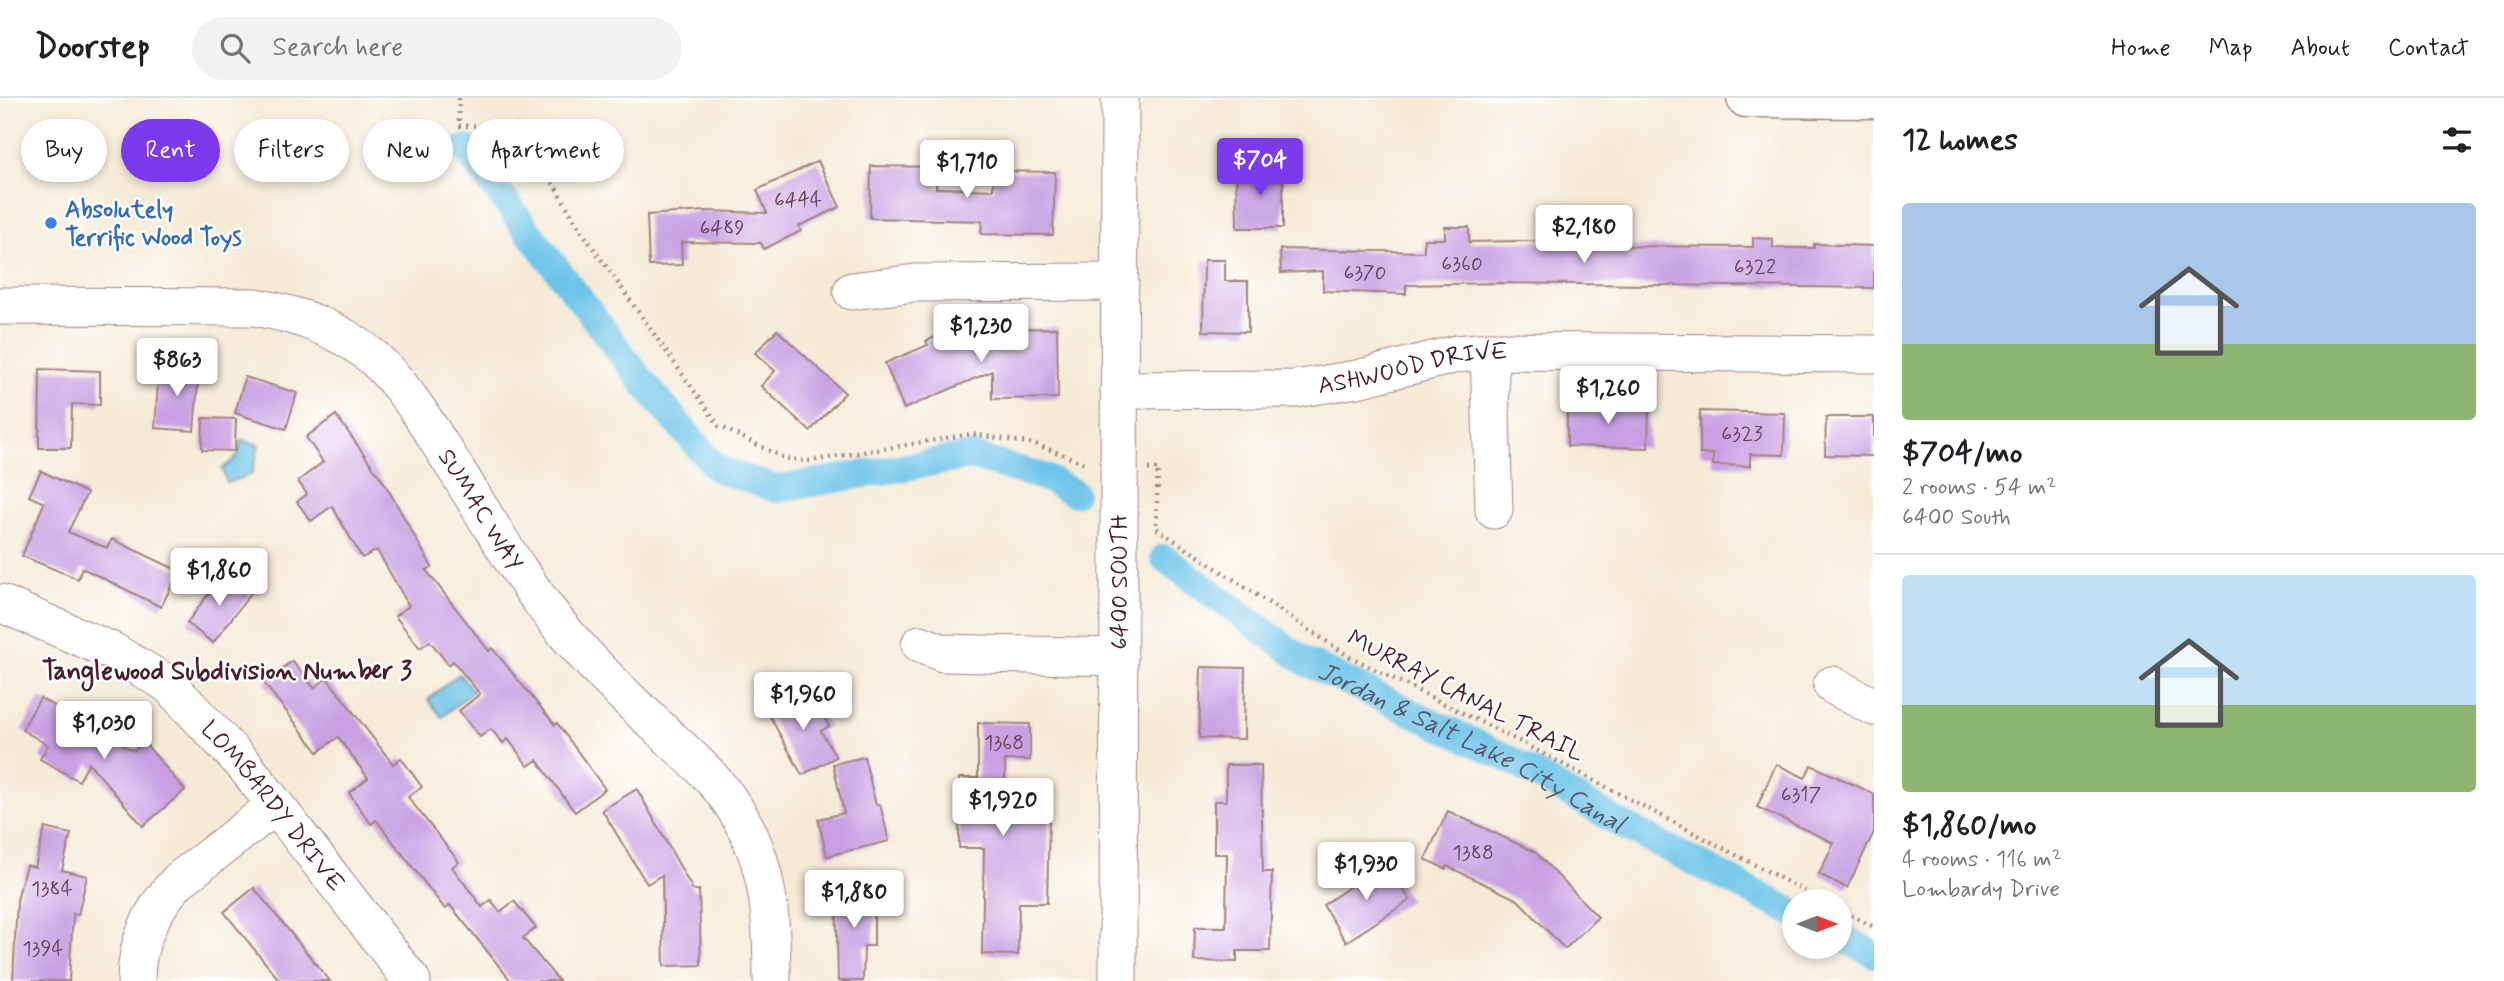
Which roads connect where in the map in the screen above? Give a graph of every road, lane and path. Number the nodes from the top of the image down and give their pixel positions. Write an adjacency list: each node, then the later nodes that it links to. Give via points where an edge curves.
1 (459, 98): 11 (path, via 459,126 517,125 584,235 719,426 732,434 786,459 810,461 971,434 1035,444)
2 (1120, 98): 5 (street, 6400 SOUTH)
3 (1746, 98): 4 (main road)
4 (1874, 99)
5 (1119, 282): 6 (street, via 915,283); 10 (street, 6400 SOUTH)
6 (852, 291)
7 (0, 306): 25 (street, SUMAC WAY, via 255,306 326,327 374,359 412,401 539,599 634,705 704,767 730,800 751,838 765,880)
8 (1489, 351): 9 (street, ASHWOOD DRIVE); 10 (street, ASHWOOD DRIVE, via 1295,389); 13 (street)
9 (1874, 354)
10 (1119, 390): 16 (street, 6400 SOUTH)
11 (1092, 466)
12 (1150, 469): 20 (path, MURRAY CANAL TRAIL, via 1158,469 1156,528 1350,657)
13 (1494, 510)
14 (0, 603): 19 (street, LOMBARDY DRIVE, via 112,651 169,684 245,766)
15 (920, 644): 16 (street, via 943,653)
16 (1119, 657): 26 (street, 6400 SOUTH)
17 (1832, 685): 18 (street)
18 (1874, 707)
19 (275, 806): 23 (street, via 167,894 143,938); 24 (street, LOMBARDY DRIVE)
20 (1801, 889)
21 (1852, 916): 22 (path)
22 (1874, 927)
23 (136, 981)
24 (412, 981)
25 (772, 981)
26 (1118, 981)

